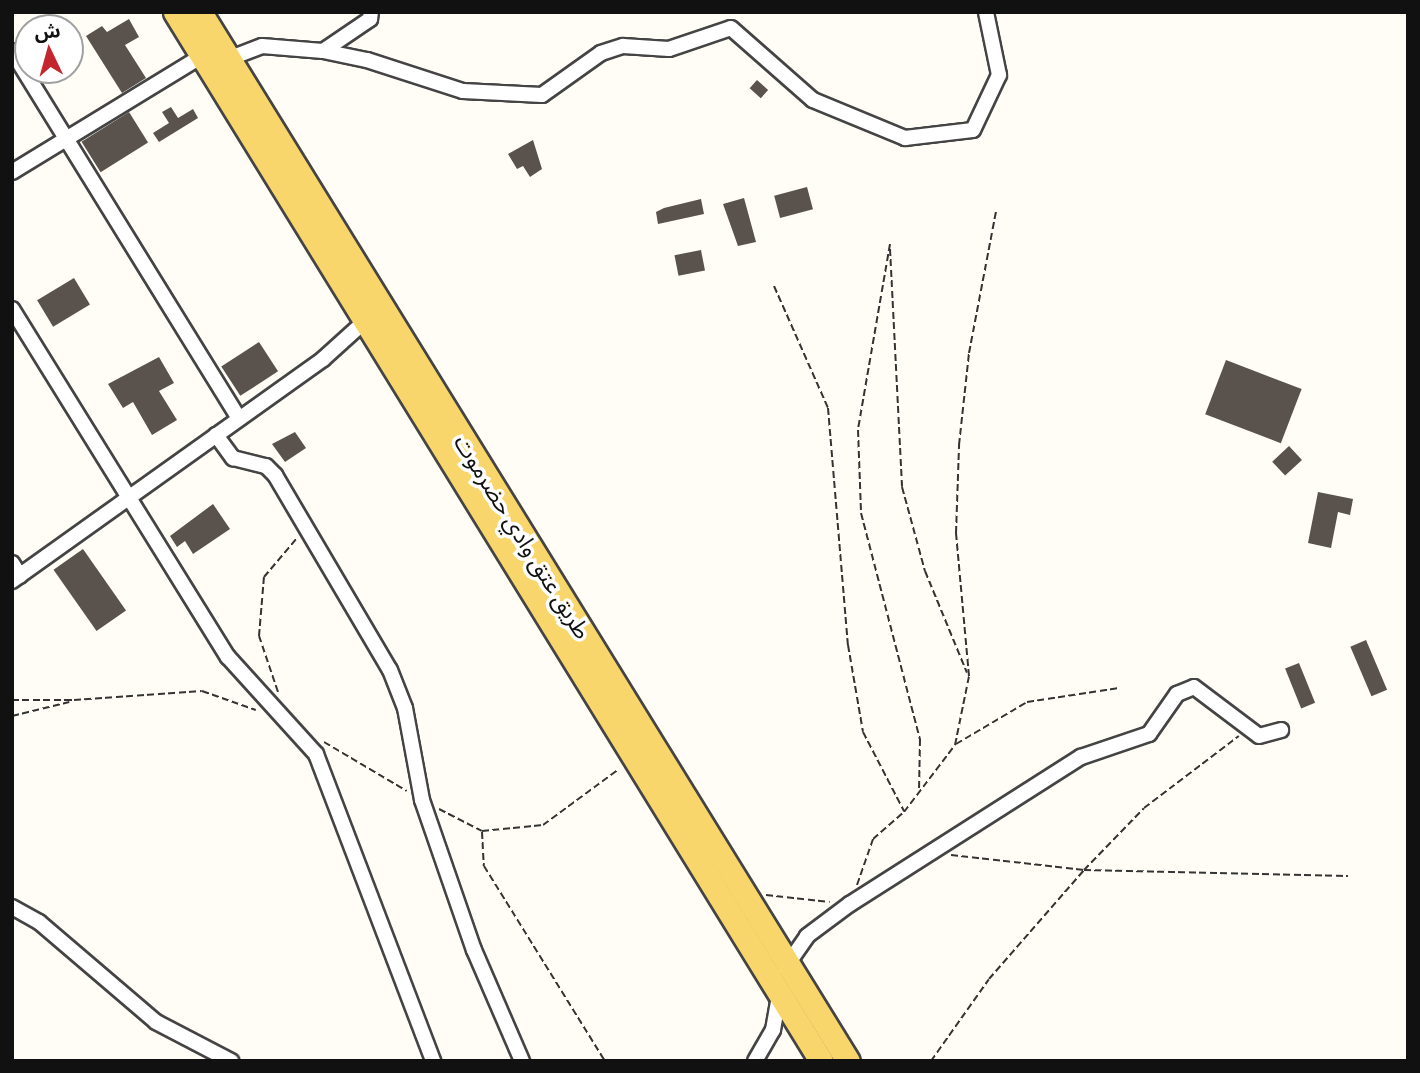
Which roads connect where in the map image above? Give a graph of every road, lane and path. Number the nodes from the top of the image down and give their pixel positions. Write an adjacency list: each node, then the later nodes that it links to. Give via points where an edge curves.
1 (175, 12): 7 (main road, طريق عتق وادي حضرموت)
2 (200, 12): 8 (main road, طريق عتق وادي حضرموت)
3 (371, 12): 6 (street, via 370,19)
4 (986, 12): 6 (street, via 999,75 973,130 905,138 813,100 731,28 669,49 623,46 601,53 542,95 463,91)
5 (12, 51): 10 (street)
6 (323, 51): 8 (street, via 262,46)
7 (202, 56): 9 (main road, via 218,58); 10 (street); 15 (main road, طريق عتق وادي حضرموت)
8 (228, 58): 9 (main road, طريق عتق وادي حضرموت)
9 (254, 102): 40 (main road, طريق عتق وادي حضرموت)
10 (67, 138): 11 (street); 16 (street)
11 (12, 172)
12 (996, 212): 21 (path, via 969,353 959,445 956,533)
13 (774, 286): 35 (path, via 828,408 848,645 863,732)
14 (12, 309): 18 (street)
15 (365, 322): 16 (street); 32 (main road, طريق عتق وادي حضرموت)
16 (239, 419): 17 (street)
17 (216, 435): 18 (street); 19 (street, via 233,458 266,466 275,475)
18 (130, 497): 20 (street); 27 (street, via 168,566 228,657)
19 (307, 527): 27 (path, via 264,577 259,636); 34 (street, via 390,670 405,708)
20 (15, 573)
21 (969, 677): 31 (path); 33 (path, via 925,571 902,486 890,244 858,430 861,513 920,740)
22 (1119, 688): 31 (path, via 1027,702)
23 (12, 699): 24 (path)
24 (74, 700): 25 (path, via 202,691); 26 (path)
25 (264, 712)
26 (12, 716)
27 (288, 721): 46 (street, via 316,754)
28 (1250, 728): 29 (street, via 1259,736); 37 (street, via 1194,687 1177,694 1149,734 1081,757); 38 (path, via 1144,808)
29 (1280, 730)
30 (322, 741): 34 (path)
31 (955, 745): 33 (path)
32 (634, 758): 36 (path, via 543,825); 44 (main road, طريق عتق وادي حضرموت)
33 (919, 792): 35 (path)
34 (422, 800): 36 (path); 47 (street, via 474,950)
35 (904, 812): 41 (path, via 873,839)
36 (482, 831): 48 (path, via 484,866)
37 (936, 853): 38 (path); 41 (street)
38 (1084, 870): 39 (path); 52 (path, via 989,979)
39 (1348, 876)
40 (744, 893): 41 (path); 43 (main road, طريق عتق وادي حضرموت)
41 (850, 904): 43 (street, via 807,936)
42 (12, 907): 45 (street, via 38,922 156,1022)
43 (786, 961): 44 (street); 51 (main road, طريق عتق وادي حضرموت)
44 (780, 993): 49 (street, via 773,1030); 50 (main road, طريق عتق وادي حضرموت)
45 (232, 1061)
46 (433, 1061)
47 (522, 1061)
48 (605, 1061)
49 (755, 1061)
50 (821, 1061)
51 (848, 1061)
52 (931, 1061)

